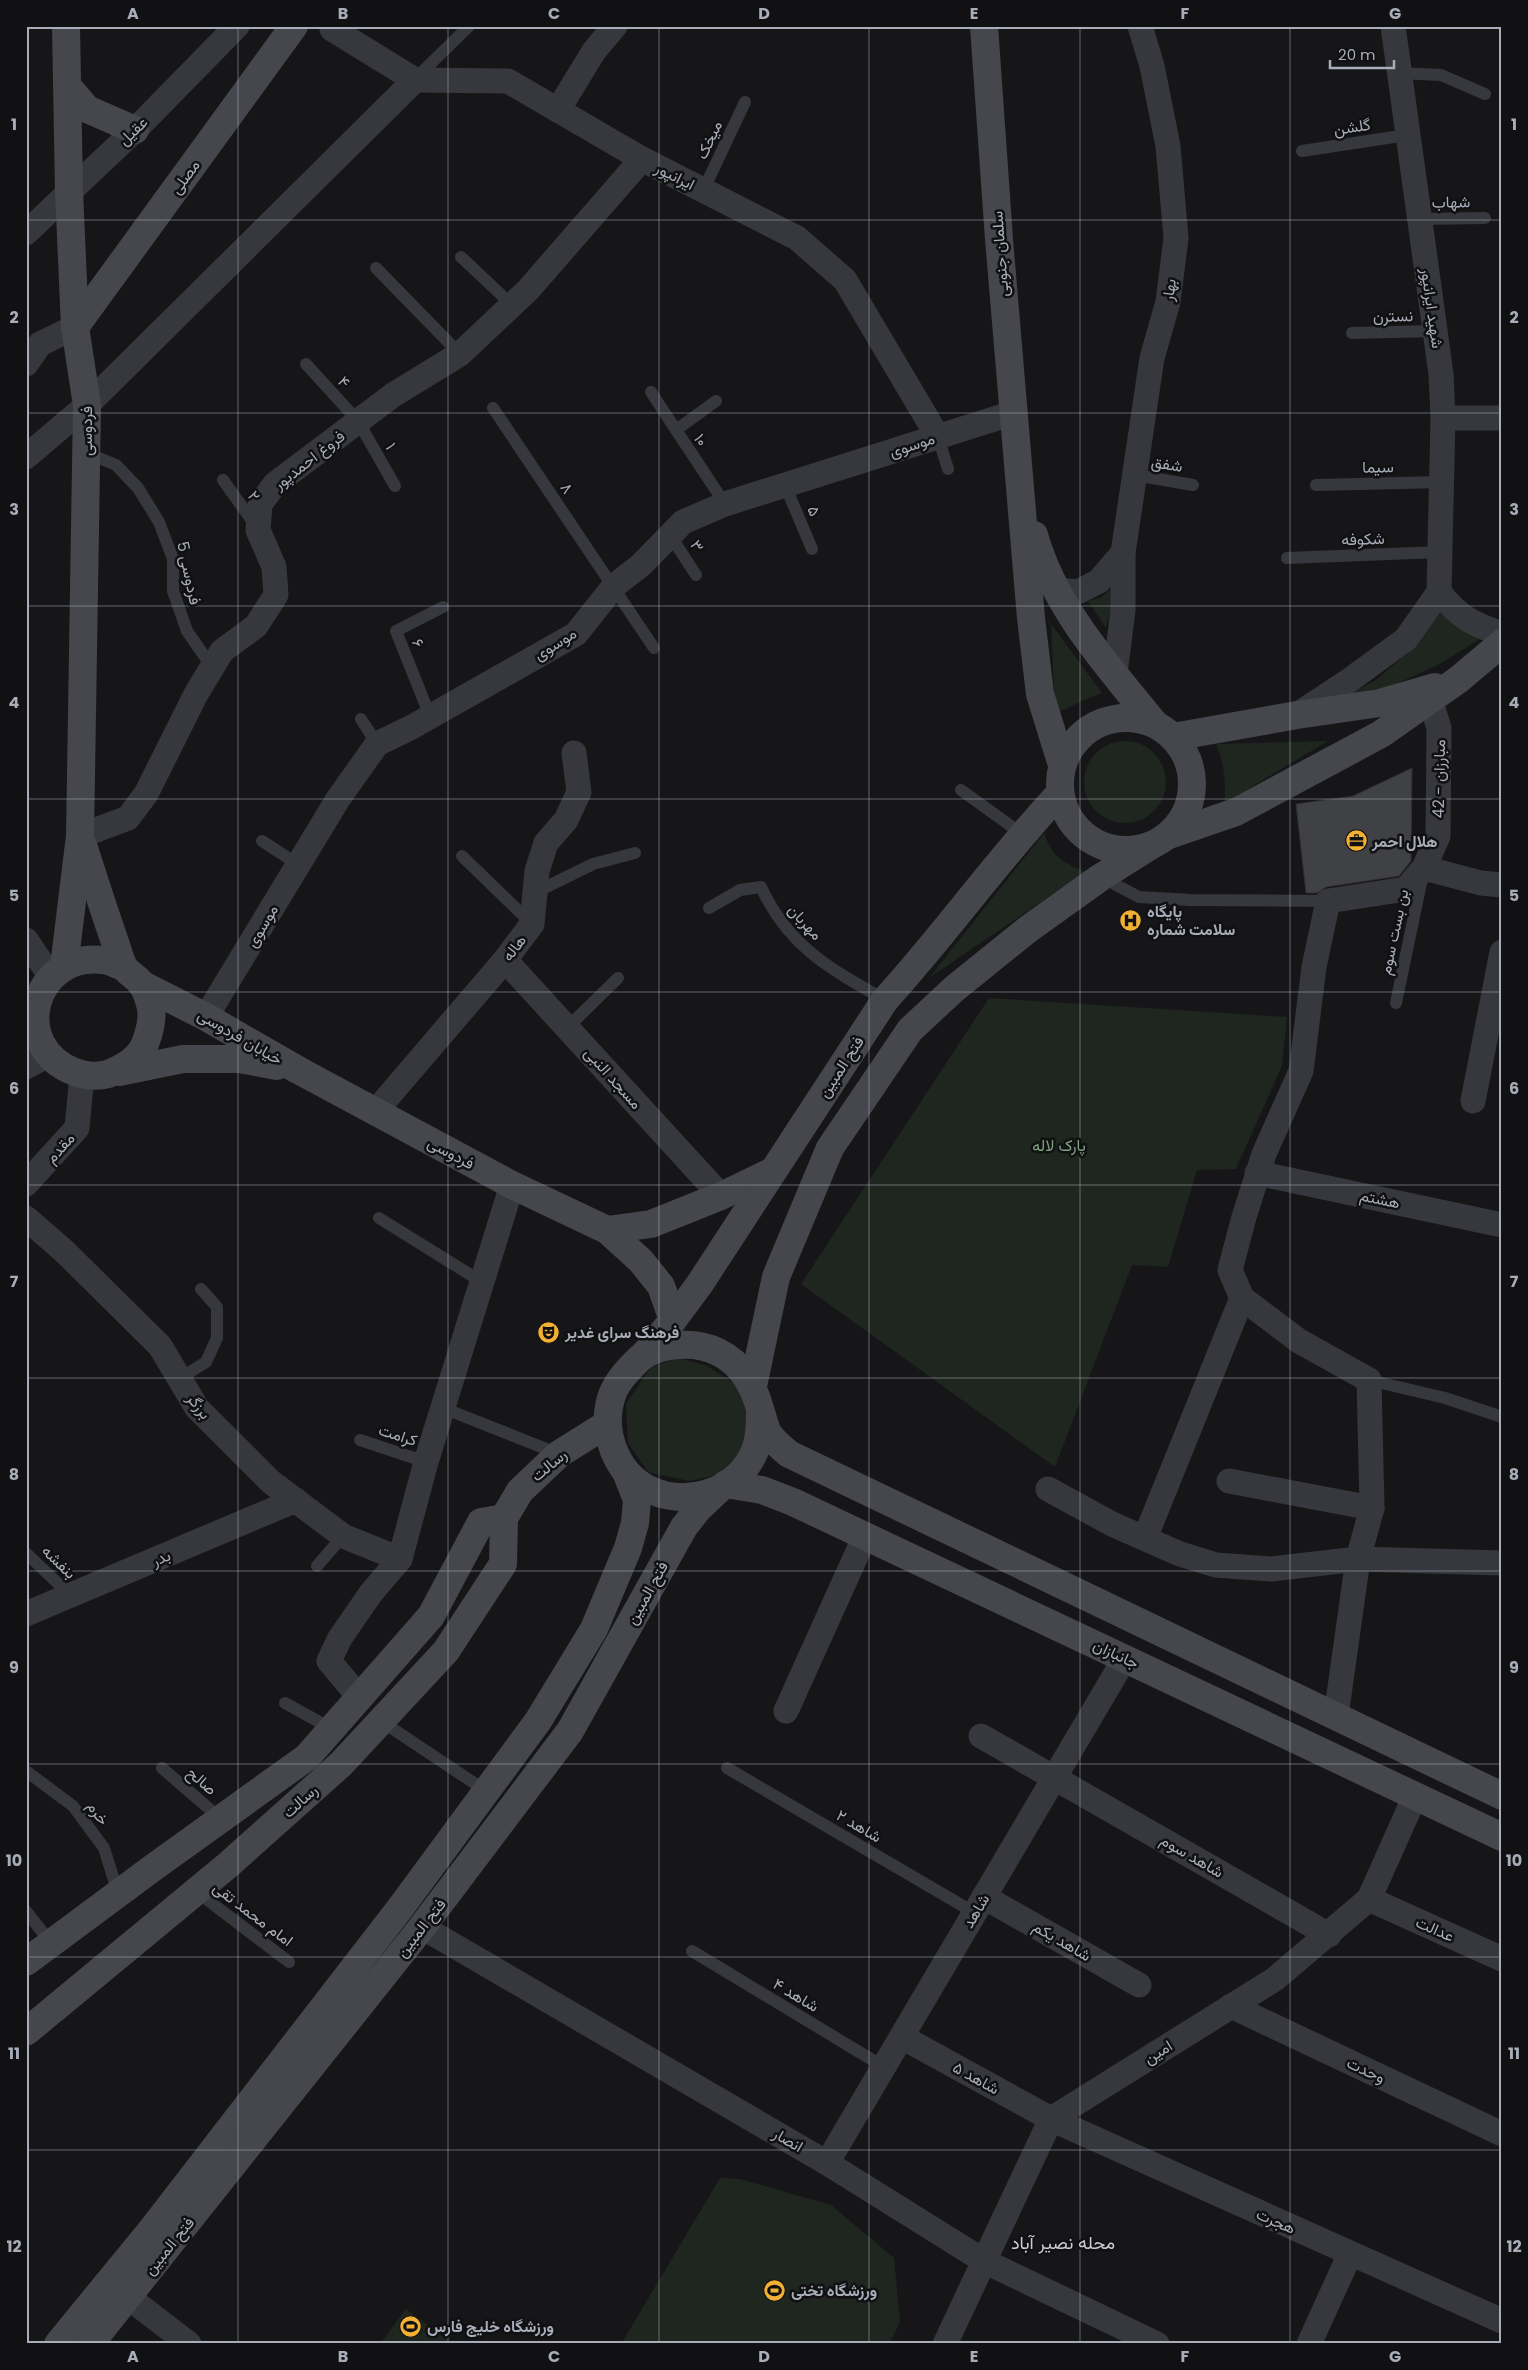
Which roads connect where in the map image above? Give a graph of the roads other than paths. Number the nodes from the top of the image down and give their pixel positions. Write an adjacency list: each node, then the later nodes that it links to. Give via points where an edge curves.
1 (66, 26): 12 (street, فردوسی)
2 (294, 26): 28 (street, مصلی)
3 (469, 26): 11 (lane)
4 (614, 26): 15 (street, via 594,51)
5 (984, 26): 38 (street, سلمان جنوبی)
6 (1140, 26): 47 (street, بهار, via 1152,66 1168,146 1176,238 1168,302 1152,358)
7 (1393, 26): 10 (street, شهید ایرانپور)
8 (332, 29): 11 (street)
9 (224, 30): 16 (street, عقیل)
10 (1398, 73): 13 (lane, via 1441,75); 17 (street, شهید ایرانپور)
11 (414, 80): 15 (street, ایرانپور, via 508,81); 36 (street)
12 (68, 87): 16 (street, via 87,109); 20 (street, فردوسی)
13 (1485, 94)
14 (745, 102): 21 (lane, میخک)
15 (558, 110): 19 (street, ایرانپور)
16 (135, 130): 20 (street, عقیل)
17 (1407, 135): 18 (lane, گلشن); 23 (street, شهید ایرانپور)
18 (1302, 151)
19 (642, 159): 21 (street, ایرانپور); 27 (street, فروغ احمدپور)
20 (69, 191): 24 (street, عقیل); 28 (street, فردوسی)
21 (703, 191): 43 (street, ایرانپور, via 797,238 845,280)
22 (1484, 218): 23 (lane, شهاب)
23 (1419, 219): 29 (street, شهید ایرانپور)
24 (29, 228)
25 (461, 257): 27 (lane)
26 (376, 268): 31 (lane)
27 (512, 305): 31 (street, فروغ احمدپور)
28 (75, 327): 32 (street, via 40,344); 36 (street, فردوسی)
29 (1435, 331): 30 (lane, نسترن); 39 (street, شهید ایرانپور)
30 (1352, 333)
31 (460, 354): 41 (street, فروغ احمدپور, via 393,395)
32 (26, 364)
33 (306, 364): 41 (lane, ۴)
34 (651, 392): 42 (lane, ۱۰)
35 (716, 401): 42 (lane)
36 (87, 405): 44 (street, فردوسی); 45 (street)
37 (493, 408): 63 (lane, ۸)
38 (1013, 413): 43 (street, موسوی); 49 (street, سلمان جنوبی)
39 (1443, 418): 40 (street); 50 (street, شهید ایرانپور)
40 (1502, 418)
41 (358, 421): 54 (lane, ۱); 56 (street, فروغ احمدپور, via 275,484 260,504)
42 (676, 430): 55 (lane, ۱۰)
43 (938, 437): 46 (lane); 51 (street, موسوی)
44 (87, 453): 70 (lane, 5 فردوسی, via 116,464 138,488 159,522 173,559 173,591 187,631); 84 (street, فردوسی)
45 (26, 457)
46 (948, 469)
47 (1135, 475): 52 (lane, شفق); 60 (street, بهار)
48 (223, 480): 56 (lane, ۲)
49 (1019, 481): 64 (street, via 1041,562); 80 (street, via 1040,694)
50 (1442, 482): 53 (lane, سیما); 59 (street, شهید ایرانپور)
51 (785, 485): 55 (street, موسوی); 58 (lane, ۵)
52 (1194, 485)
53 (1316, 485)
54 (395, 486)
55 (725, 504): 57 (street, موسوی, via 682,522)
56 (258, 530): 70 (street, فروغ احمدپور, via 274,567 276,596 256,626 222,651)
57 (670, 535): 62 (lane, ۳); 63 (street, موسوی, via 641,565)
58 (812, 549)
59 (1440, 552): 61 (lane, شکوفه); 65 (street, شهید ایرانپور)
60 (1123, 553): 64 (street, via 1099,581 1078,592); 71 (street, بهار, via 1123,610)
61 (1287, 558)
62 (696, 575)
63 (614, 586): 69 (lane); 75 (street, موسوی, via 576,634)
64 (1057, 590): 71 (street, via 1075,625)
65 (1439, 592): 67 (street, via 1454,611 1478,626); 74 (street, via 1406,639)
66 (443, 607): 75 (lane, ۶, via 396,631)
67 (1502, 634)
68 (1502, 643): 72 (street)
69 (654, 648)
70 (212, 667): 84 (street, فروغ احمدپور, via 140,802 128,818)
71 (1114, 674): 77 (street)
72 (1458, 680): 73 (street); 74 (street, via 1380,703)
73 (1430, 699): 85 (street, via 1381,734 1236,812); 90 (street, مبارزان - 42, via 1439,728 1438,836)
74 (1298, 715): 77 (street)
75 (430, 716): 78 (street, موسوی)
76 (361, 719): 78 (lane)
77 (1164, 731): 80 (street, via 1133,718 1110,720 1089,729 1072,745); 85 (street, via 1186,755 1193,776 1192,798 1184,818)
78 (378, 744): 89 (street, موسوی, via 338,800)
79 (574, 752): 93 (street, هاله, via 579,792 566,820 546,843 537,871)
80 (1062, 765): 82 (street)
81 (961, 790): 83 (lane)
82 (1060, 792): 83 (street, فتح المبین); 85 (street, via 1066,812 1077,829 1093,842 1126,850)
83 (1022, 834): 103 (street, فتح المبین, via 922,959)
84 (80, 836): 100 (street); 101 (street)
85 (1161, 840): 91 (street)
86 (262, 841): 89 (lane)
87 (635, 853): 93 (lane, via 593,864)
88 (462, 856): 96 (lane)
89 (299, 864): 105 (street, موسوی)
90 (1424, 868): 92 (street); 94 (street, مبارزان - 42, via 1406,889); 104 (lane, بن بست سوم)
91 (1101, 877): 94 (lane, via 1139,897); 128 (street, via 1026,930 910,1030 830,1148 776,1277)
92 (1502, 885)
93 (536, 892): 96 (street, هاله)
94 (1328, 901): 113 (street, via 1314,967 1301,1071)
95 (709, 908): 103 (lane, مهربان, via 740,890 761,887 771,908 795,939 835,972)
96 (532, 924): 99 (street, هاله)
97 (28, 947): 100 (street)
98 (1502, 952): 110 (street)
99 (505, 960): 106 (street, مسجد النبی); 111 (street, هاله)
100 (58, 972): 101 (street, via 84,960 105,960); 107 (street, via 39,994 34,1015 38,1036)
101 (133, 976): 105 (street, خیابان فردوسی); 109 (street, via 151,1005 151,1028 146,1042 127,1066)
102 (618, 978): 106 (lane)
103 (884, 1000): 112 (street, فتح المبین)
104 (1396, 1003)
105 (206, 1017): 108 (street, خیابان فردوسی)
106 (567, 1028): 116 (street, مسجد النبی)
107 (37, 1061): 109 (street)
108 (298, 1070): 109 (street, خیابان فردوسی, via 240,1059 183,1059); 111 (street, فردوسی)
109 (94, 1075): 114 (street, مقدم, via 77,1128)
110 (1473, 1101)
111 (375, 1112): 115 (street, فردوسی)
112 (771, 1172): 116 (street); 124 (street, فتح المبین)
113 (1258, 1174): 119 (street, هشتم); 123 (street, via 1230,1270)
114 (26, 1184)
115 (512, 1185): 120 (street, فردوسی); 121 (street)
116 (721, 1196): 120 (street, via 651,1224)
117 (26, 1218): 126 (street, برزگر, via 64,1250 160,1346)
118 (379, 1218): 121 (lane)
119 (1502, 1225)
120 (607, 1230): 124 (street, فردوسی, via 641,1261 661,1286)
121 (482, 1282): 129 (street)
122 (202, 1289): 126 (lane, via 217,1307 217,1338 206,1362)
123 (1242, 1298): 127 (street, via 1299,1341); 146 (street)
124 (673, 1320): 125 (street, فتح المبین)
125 (642, 1357): 128 (street, via 667,1346 693,1345 718,1352 738,1366); 131 (street, via 623,1374 611,1398)
126 (179, 1379): 140 (street, برزگر, via 197,1408 271,1482)
127 (1369, 1380): 130 (lane, via 1445,1398); 142 (street)
128 (757, 1398): 135 (street, via 767,1431 774,1442); 138 (street, via 760,1434 753,1457 738,1476)
129 (443, 1408): 133 (lane); 134 (street)
130 (1502, 1417)
131 (607, 1424): 133 (street, رسالت); 136 (street, via 612,1450)
132 (360, 1440): 134 (lane, کرامت)
133 (559, 1454): 143 (street, رسالت, via 520,1491)
134 (426, 1462): 148 (street)
135 (820, 1469): 141 (street, via 805,1474 800,1481); 158 (street)
136 (626, 1472): 138 (street, via 647,1488 670,1497 694,1497); 166 (street, فتح المبین, via 637,1500 635,1524 594,1629 538,1721)
137 (1229, 1481): 142 (street)
138 (722, 1487): 141 (street, جانبازان, via 762,1490); 176 (street, فتح المبین, via 684,1527 570,1732)
139 (1048, 1489): 146 (street)
140 (296, 1500): 144 (street, برزگر); 152 (street, بدر)
141 (797, 1504): 145 (street, جانبازان)
142 (1372, 1508): 149 (street)
143 (504, 1518): 155 (street, رسالت, via 480,1522 431,1616); 159 (street, رسالت, via 503,1564 446,1650)
144 (343, 1536): 148 (street, برزگر); 151 (lane)
145 (865, 1536): 154 (street, جانبازان); 157 (street)
146 (1145, 1538): 149 (street, via 1180,1554 1216,1565 1271,1569)
147 (26, 1553): 152 (lane, بنفشه)
148 (400, 1559): 155 (street, via 371,1593 340,1638 329,1661)
149 (1358, 1559): 150 (street); 158 (street)
150 (1502, 1563)
151 (317, 1566)
152 (70, 1594): 153 (street, بدر)
153 (26, 1614)
154 (1124, 1658): 165 (street, شاهد); 167 (street, جانبازان)
155 (360, 1698): 160 (street, رسالت)
156 (285, 1703): 160 (lane)
157 (786, 1711)
158 (1336, 1716): 168 (street)
159 (381, 1721): 166 (lane); 171 (street, رسالت, via 341,1764)
160 (332, 1729): 169 (street, رسالت, via 308,1757)
161 (981, 1736): 165 (street, شاهد سوم)
162 (162, 1768): 169 (lane, صالح)
163 (726, 1768): 174 (lane, شاهد ۲)
164 (26, 1770): 172 (lane, خرم, via 73,1806 104,1848)
165 (1055, 1777): 174 (street, شاهد); 177 (street, شاهد سوم)
166 (486, 1791): 193 (street, فتح المبین)
167 (1416, 1796): 170 (street, جانبازان); 173 (street, امین)
168 (1502, 1796)
169 (221, 1818): 172 (street, رسالت)
170 (1502, 1837)
171 (197, 1892): 182 (lane, امام محمد تقی); 185 (street, رسالت)
172 (118, 1893): 178 (street, رسالت)
173 (1369, 1899): 177 (street, امین); 180 (street, عدالت)
174 (979, 1905): 183 (street, شاهد یکم); 186 (street, شاهد)
175 (26, 1911): 178 (lane)
176 (422, 1928): 190 (street, انصار); 193 (street, فتح المبین)
177 (1329, 1935): 184 (street, امین, via 1274,1980)
178 (51, 1943): 181 (street, رسالت)
179 (692, 1951): 187 (lane, شاهد ۴)
180 (1502, 1959)
181 (26, 1962)
182 (290, 1962)
183 (1139, 1985)
184 (1230, 2006): 188 (street, امین); 189 (street, وحدت)
185 (26, 2032)
186 (902, 2036): 187 (street, شاهد); 188 (street, شاهد ۵)
187 (884, 2066): 190 (street, شاهد)
188 (1051, 2119): 191 (street, هجرت); 192 (street)
189 (1502, 2134)
190 (827, 2163): 192 (street, انصار)
191 (1350, 2254): 194 (street, هجرت); 200 (street)
192 (984, 2261): 198 (street); 199 (street, انصار)
193 (118, 2290): 195 (street, فتح المبین); 196 (street, فتح المبین); 197 (street)
194 (1502, 2322)
195 (58, 2344)
196 (90, 2344)
197 (189, 2344)
198 (945, 2344)
199 (1158, 2344)
200 (1309, 2344)

